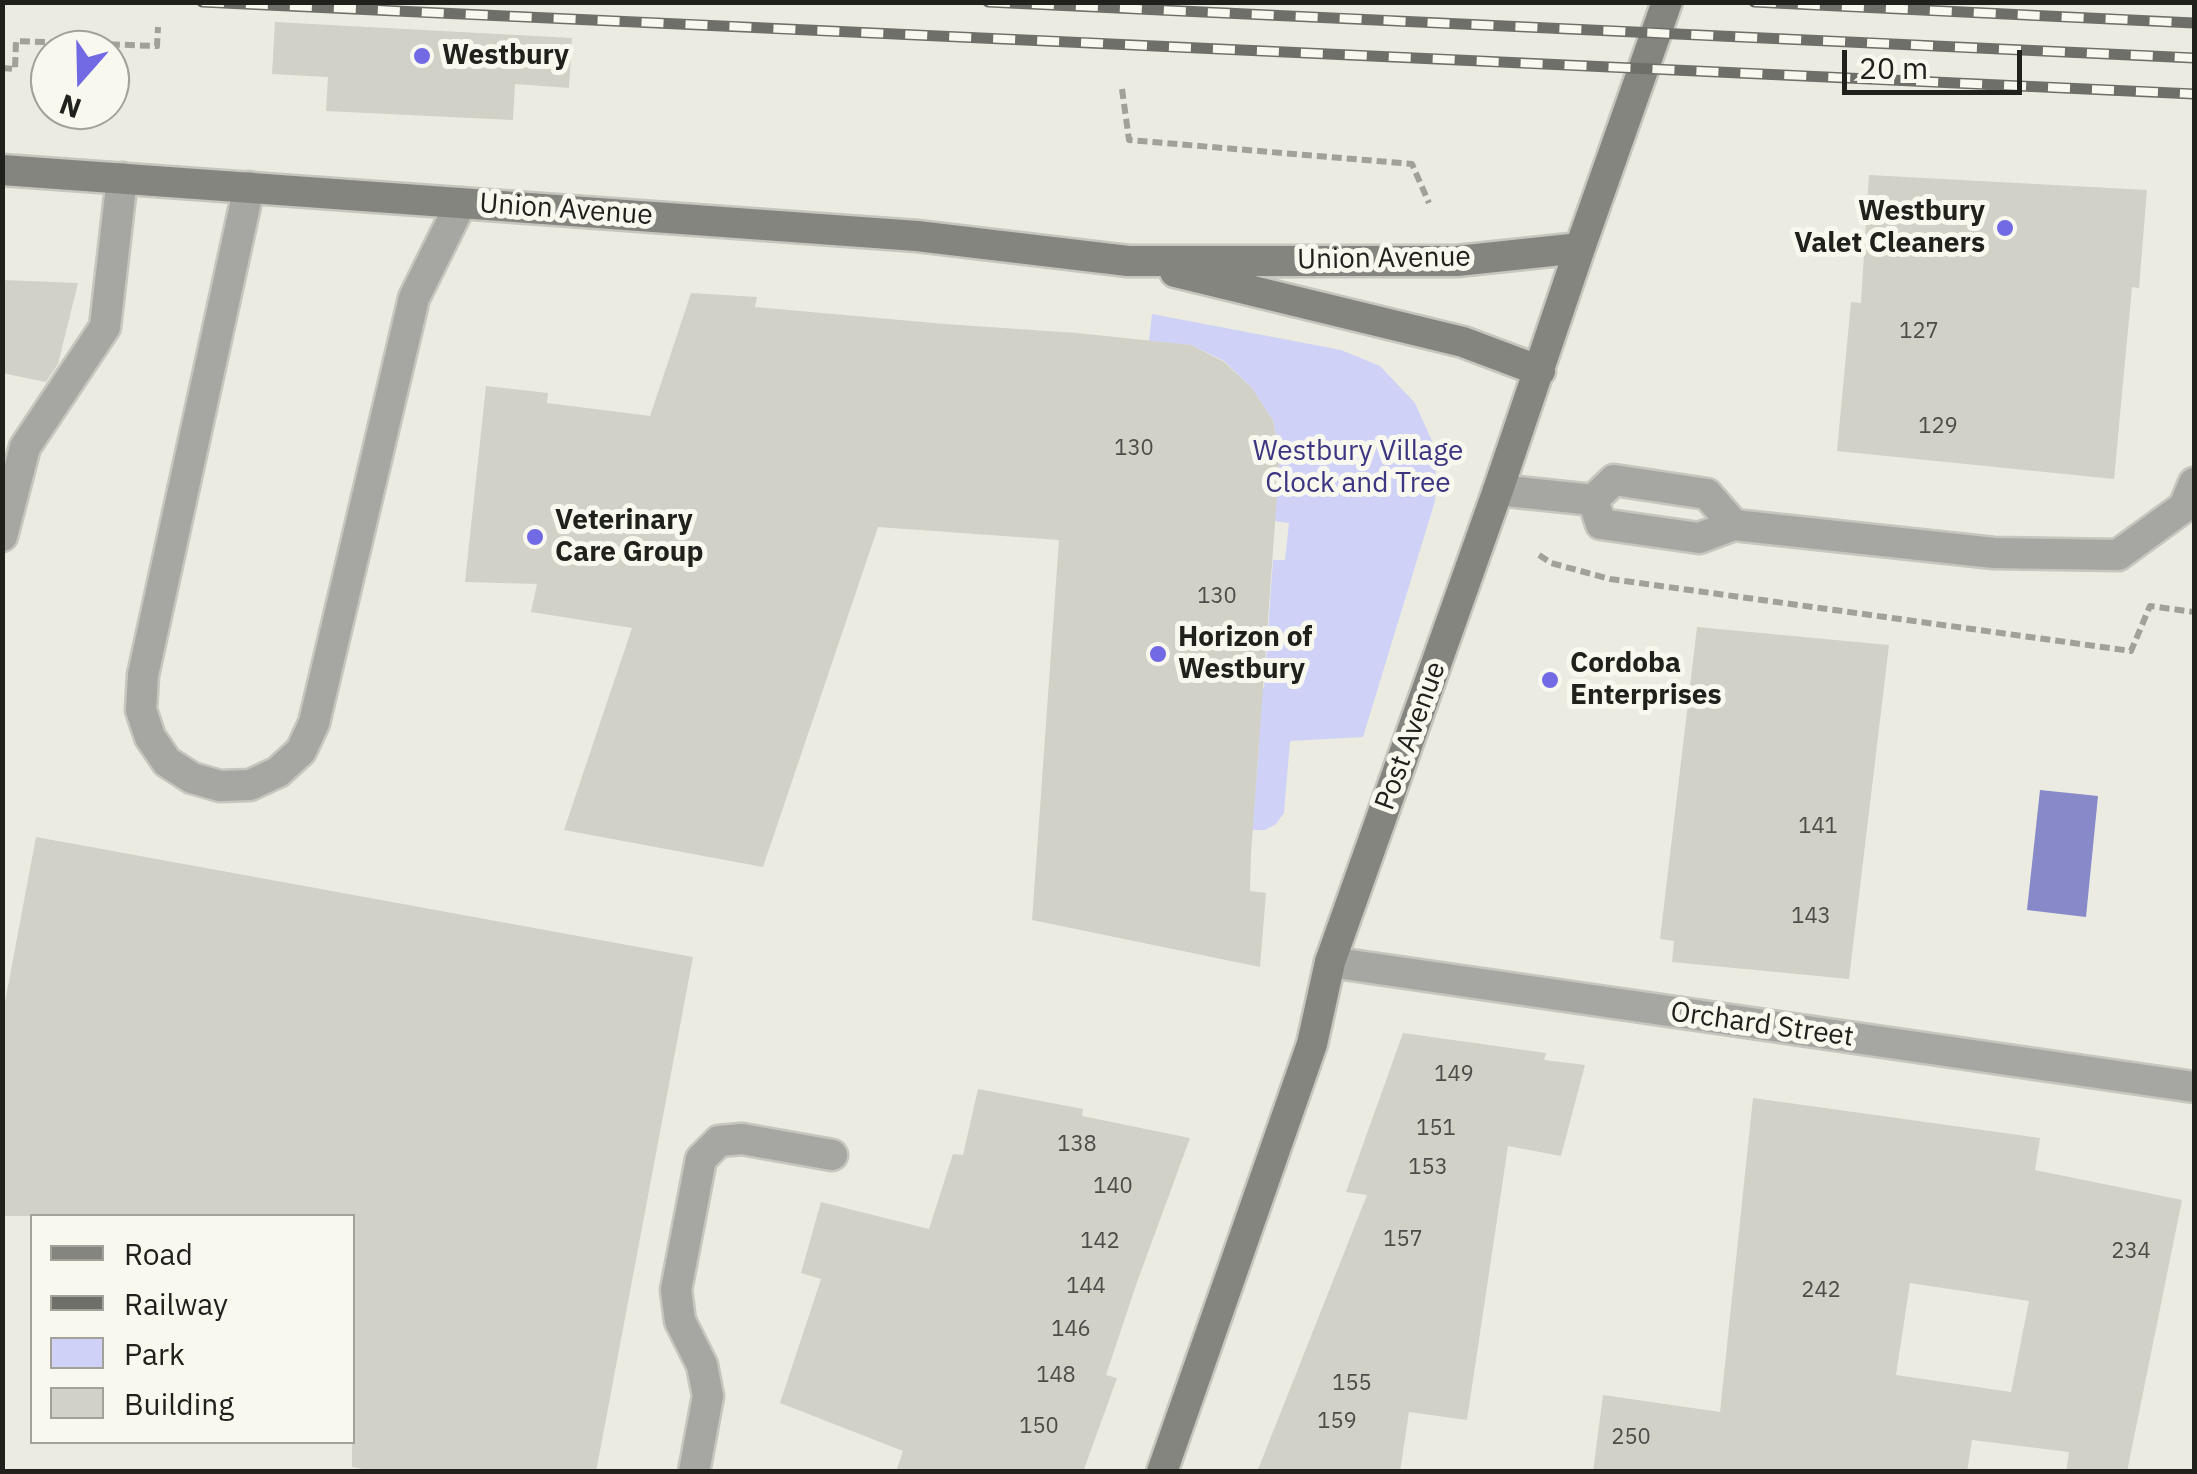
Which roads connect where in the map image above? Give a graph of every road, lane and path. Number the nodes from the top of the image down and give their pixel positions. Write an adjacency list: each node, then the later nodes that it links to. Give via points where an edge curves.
1 (1668, 2): 10 (main road, Post Avenue)
2 (158, 27): 3 (path, via 157,46 16,40 15,69)
3 (2, 68)
4 (1122, 89): 9 (path, via 1129,140 1412,164)
5 (2, 170): 6 (main road, Union Avenue)
6 (122, 178): 7 (main road, Union Avenue); 17 (street, via 104,327 25,447)
7 (250, 187): 8 (main road, Union Avenue); 8 (street, via 143,675 141,710 167,762 220,786 250,784 278,772 301,750 314,724 414,298)
8 (462, 202): 11 (main road, Union Avenue, via 917,236)
9 (1429, 202)
10 (1580, 248): 11 (main road, Union Avenue, via 1457,260); 12 (main road, Post Avenue)
11 (1128, 260): 12 (main road, Union Avenue, via 1463,342)
12 (1540, 371): 14 (main road, Post Avenue)
13 (2194, 483): 16 (street, via 2184,507 2118,554 1994,553)
14 (1498, 490): 15 (street); 20 (main road, Post Avenue)
15 (1593, 500): 16 (street, via 1602,524 1699,538); 16 (street, via 1614,480 1707,494)
16 (1734, 525)
17 (2, 536)
18 (1539, 555): 19 (path, via 1610,579 2131,651 2150,606)
19 (2194, 612)
20 (1330, 962): 21 (street, Orchard Street); 24 (main road, Post Avenue, via 1312,1044)
21 (2194, 1087)
22 (832, 1156): 23 (street, via 742,1140 719,1141 701,1159 676,1290 680,1321 708,1396)
23 (694, 1472)
24 (1162, 1472)

